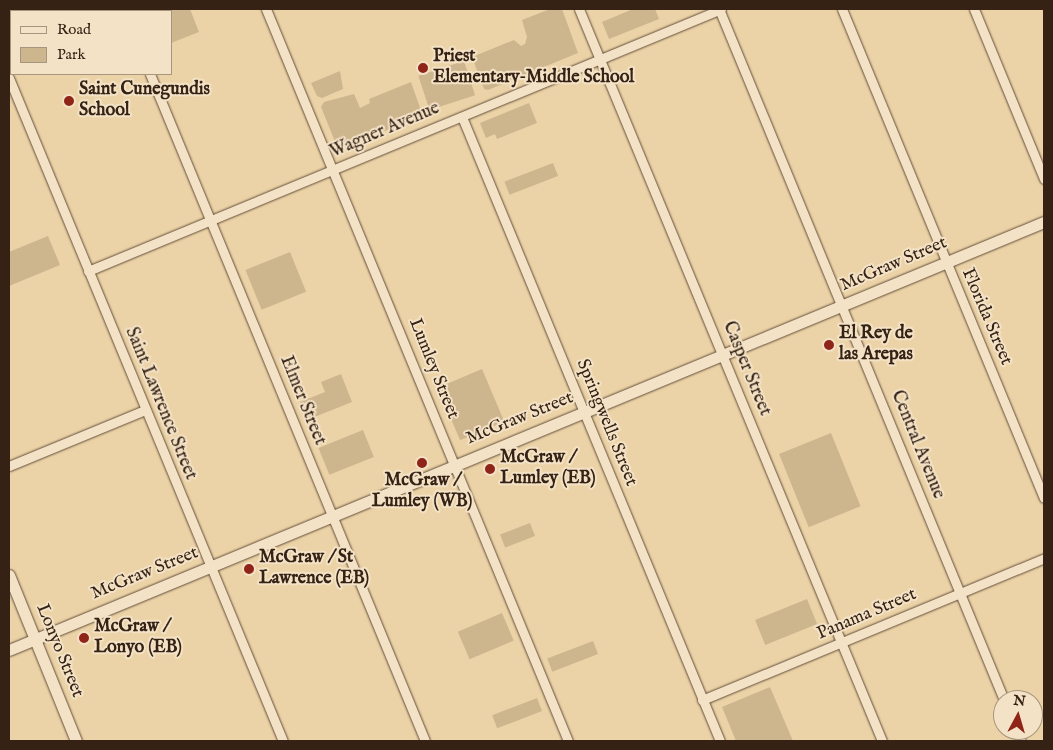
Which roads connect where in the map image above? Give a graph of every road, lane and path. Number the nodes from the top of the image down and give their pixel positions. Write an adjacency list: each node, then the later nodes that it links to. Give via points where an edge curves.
1 (266, 9): 10 (street, Lumley Street)
2 (579, 9): 6 (street, Casper Street)
3 (720, 9): 6 (street, Wagner Avenue); 16 (street, Central Avenue)
4 (842, 9): 14 (street, Florida Street)
5 (974, 9): 11 (street)
6 (600, 59): 9 (street, Wagner Avenue); 17 (street, Casper Street)
7 (150, 75): 12 (street, Elmer Street)
8 (9, 78): 15 (street, Saint Lawrence Street)
9 (462, 116): 10 (street, Wagner Avenue); 19 (street, Springwells Street)
10 (334, 170): 12 (street, Wagner Avenue); 20 (street, Lumley Street)
11 (1044, 179)
12 (210, 220): 15 (street, Wagner Avenue); 23 (street, Elmer Street)
13 (1044, 222): 14 (street, McGraw Street)
14 (946, 262): 16 (street, McGraw Street); 22 (street, Florida Street)
15 (88, 271): 18 (street, Saint Lawrence Street)
16 (842, 306): 17 (street, McGraw Street); 27 (street, Central Avenue)
17 (722, 355): 19 (street, McGraw Street); 29 (street, Casper Street)
18 (145, 410): 21 (street); 25 (street, Saint Lawrence Street)
19 (584, 412): 20 (street, McGraw Street); 32 (street, Springwells Street)
20 (455, 465): 23 (street, McGraw Street); 36 (street, Lumley Street)
21 (9, 466)
22 (1044, 498)
23 (332, 516): 25 (street, McGraw Street); 35 (street, Elmer Street)
24 (1044, 558): 27 (street, Panama Street)
25 (210, 566): 28 (street, McGraw Street); 34 (street, Saint Lawrence Street)
26 (9, 575): 28 (street, Lonyo Street)
27 (961, 594): 29 (street, Panama Street); 31 (street, Central Avenue)
28 (35, 639): 30 (street, McGraw Street); 33 (street, Lonyo Street)
29 (842, 643): 32 (street, Panama Street); 38 (street, Casper Street)
30 (9, 650)
31 (1000, 690)
32 (702, 700): 37 (street, Springwells Street)
33 (76, 741)
34 (283, 741)
35 (425, 741)
36 (568, 741)
37 (720, 741)
38 (882, 741)

